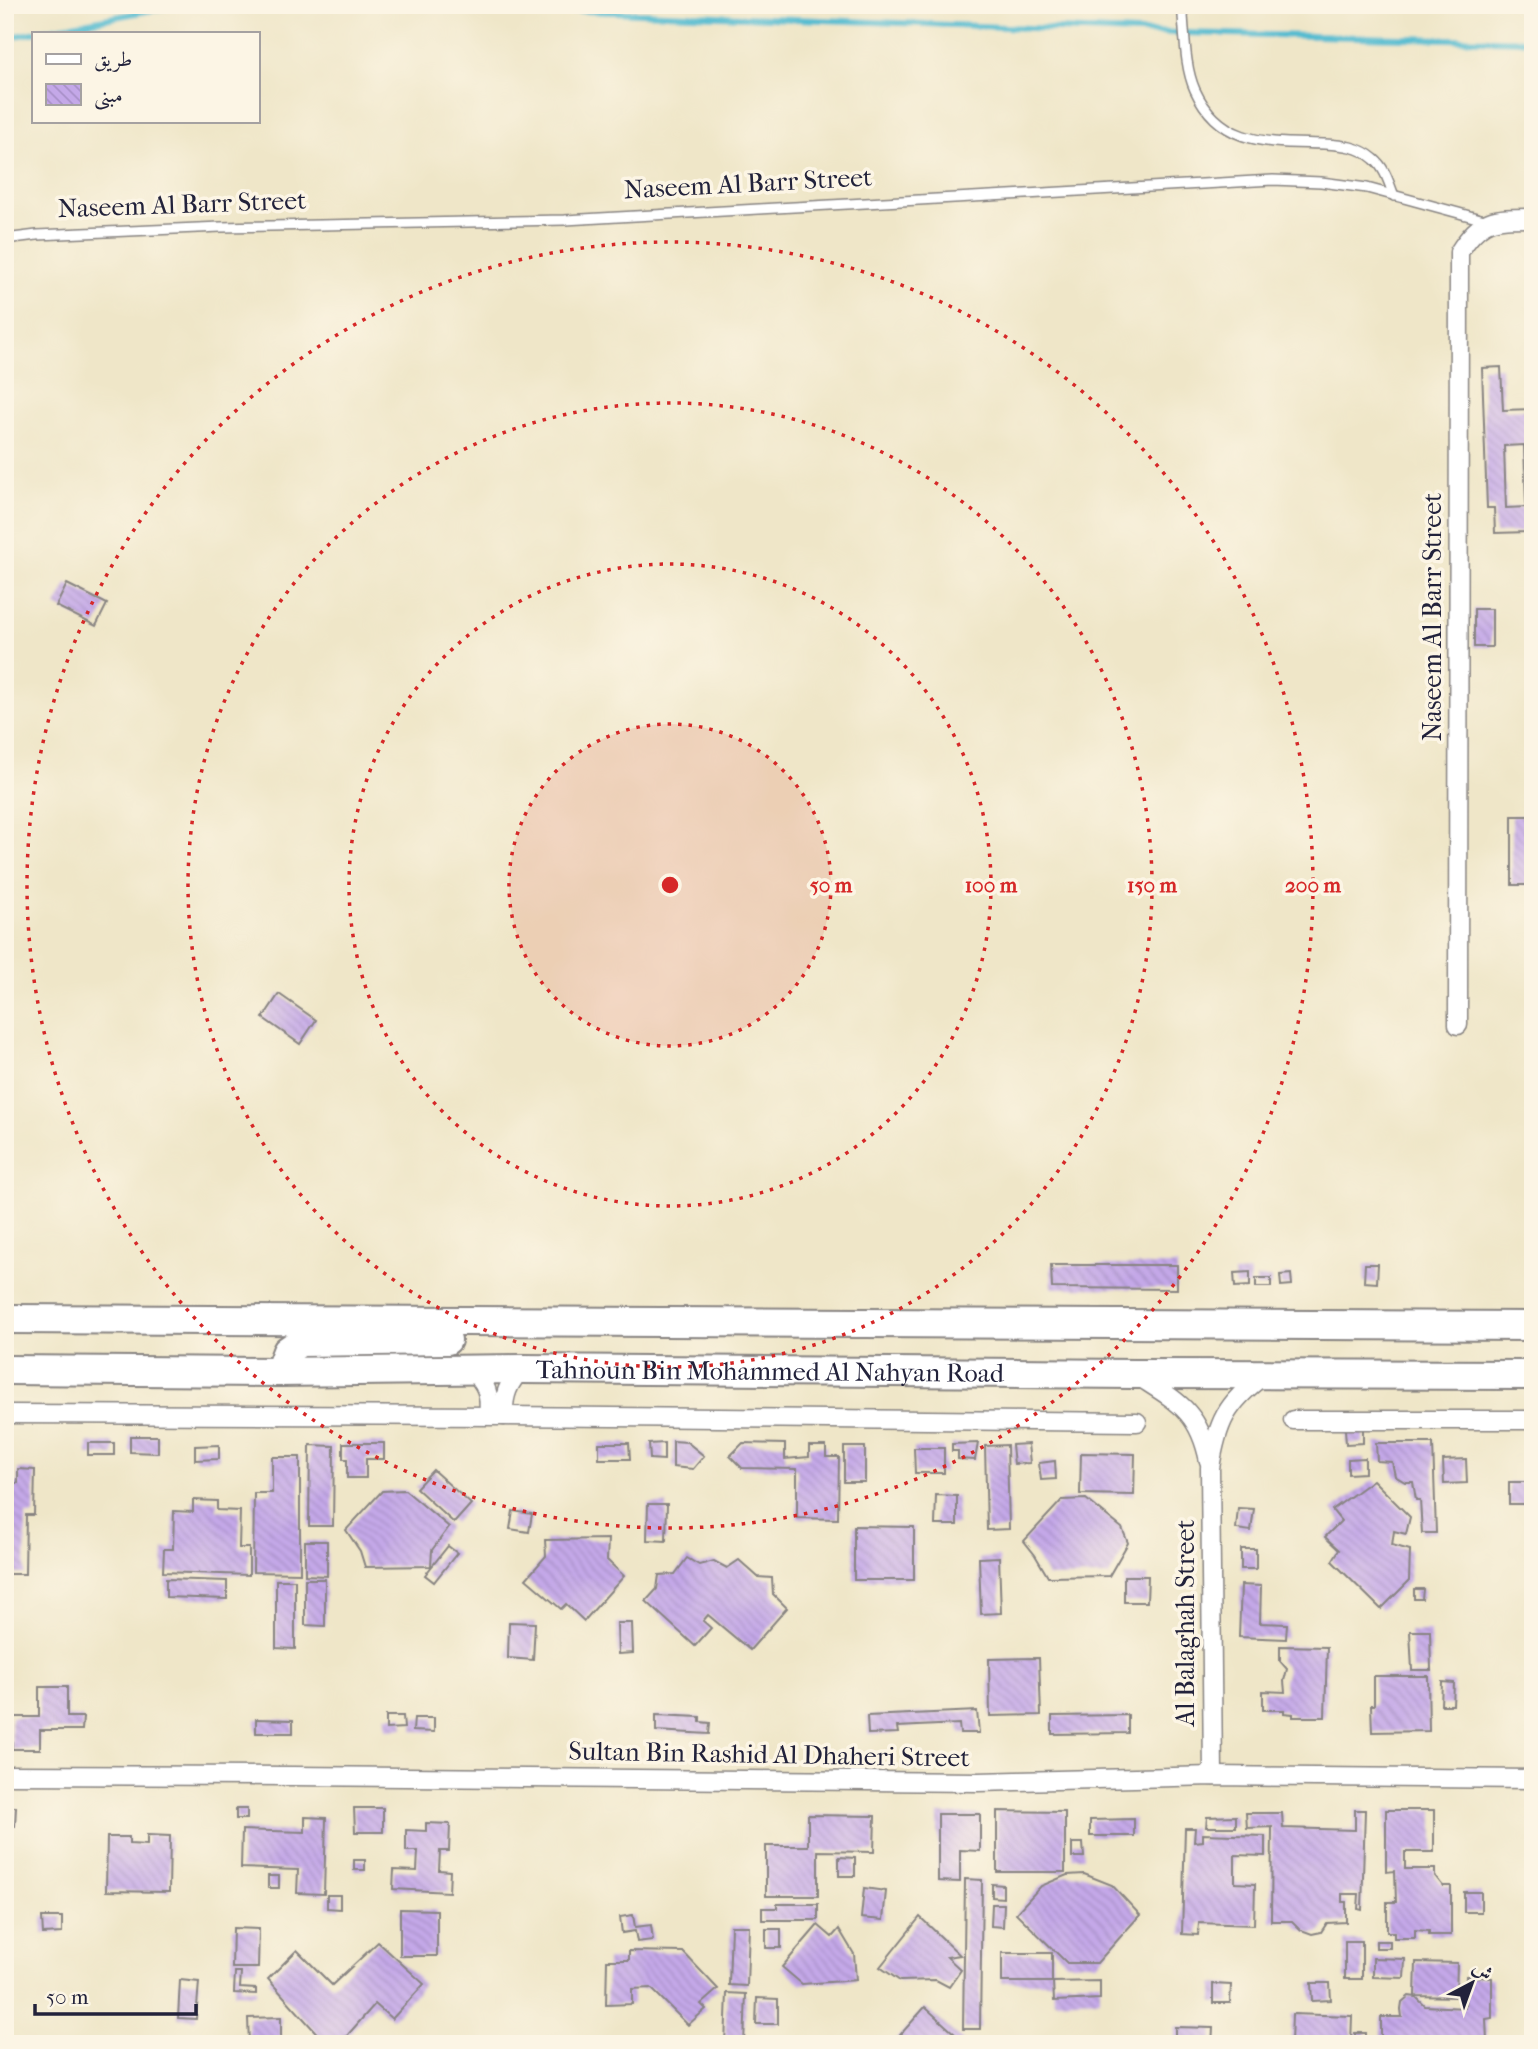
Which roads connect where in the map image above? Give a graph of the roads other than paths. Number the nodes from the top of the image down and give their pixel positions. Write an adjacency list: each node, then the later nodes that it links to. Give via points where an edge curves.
1 (1182, 5): 2 (lane, via 1189,74 1199,97 1229,131 1264,142 1347,145 1362,150 1385,172)
2 (1394, 196): 4 (lane, Naseem Al Barr Street); 5 (lane, Naseem Al Barr Street, via 1367,188 1273,180 565,220 221,228)
3 (1533, 218): 4 (street, Naseem Al Barr Street)
4 (1489, 221): 6 (street, Naseem Al Barr Street, via 1471,234 1459,252 1458,275)
5 (5, 239)
6 (1458, 1025)
7 (5, 1319): 8 (main road, Tahnoun Bin Mohammed Al Nahyan Road)
8 (563, 1322): 9 (main road, Tahnoun Bin Mohammed Al Nahyan Road); 13 (main road, via 495,1339 300,1342 287,1351)
9 (1533, 1326)
10 (471, 1369): 11 (main road, Tahnoun Bin Mohammed Al Nahyan Road); 13 (main road, Tahnoun Bin Mohammed Al Nahyan Road); 18 (street, via 487,1389)
11 (522, 1369): 14 (main road, Tahnoun Bin Mohammed Al Nahyan Road); 18 (street, via 506,1390)
12 (5, 1370): 13 (main road, Tahnoun Bin Mohammed Al Nahyan Road)
13 (279, 1372)
14 (1135, 1374): 15 (main road, Tahnoun Bin Mohammed Al Nahyan Road); 22 (street, Al Balaghah Street, via 1191,1416 1205,1444)
15 (1264, 1375): 16 (main road, Tahnoun Bin Mohammed Al Nahyan Road); 22 (street, Al Balaghah Street, via 1226,1413)
16 (1533, 1375)
17 (5, 1414): 18 (street)
18 (496, 1415): 21 (street)
19 (1293, 1420): 20 (street)
20 (1533, 1420)
21 (1137, 1422)
22 (1210, 1468): 24 (street, Al Balaghah Street)
23 (5, 1775): 24 (street, Sultan Bin Rashid Al Dhaheri Street, via 978,1782)
24 (1213, 1776): 25 (street, Sultan Bin Rashid Al Dhaheri Street)
25 (1533, 1779)

